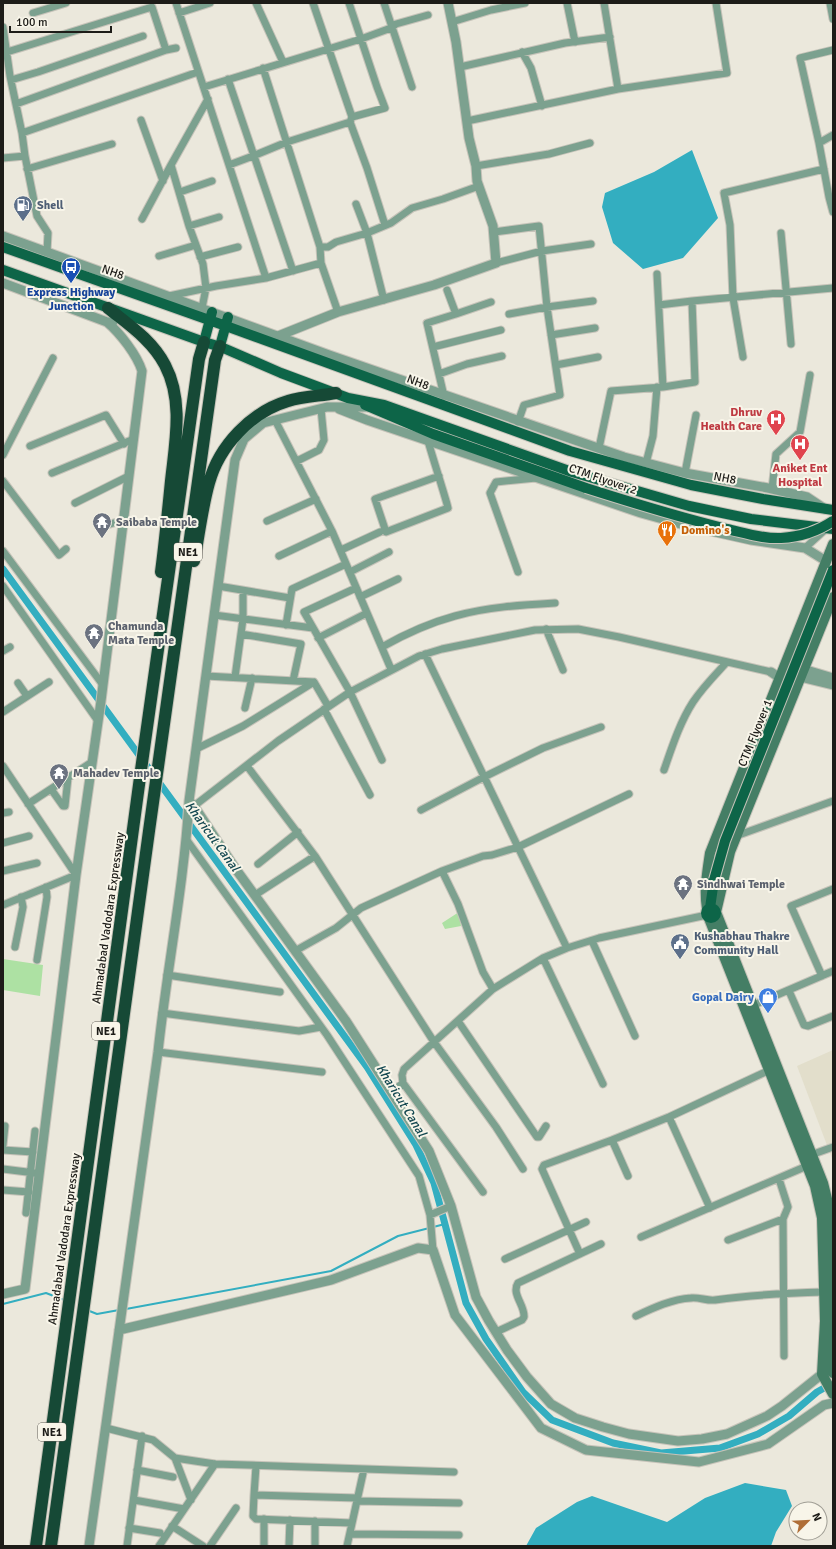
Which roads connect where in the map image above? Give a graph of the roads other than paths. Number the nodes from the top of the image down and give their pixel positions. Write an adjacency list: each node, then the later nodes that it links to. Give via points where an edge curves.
1 (66, 3): 14 (street)
2 (176, 3): 15 (street)
3 (210, 3): 15 (street)
4 (256, 3): 31 (street)
5 (313, 3): 26 (street)
6 (349, 3): 23 (street)
7 (384, 3): 20 (street)
8 (448, 3): 18 (street)
9 (525, 3): 18 (street)
10 (567, 3): 24 (street)
11 (604, 3): 22 (street)
12 (716, 3): 39 (street, via 727,73)
13 (830, 3): 17 (street)
14 (33, 13)
15 (179, 14): 34 (street)
16 (428, 15): 20 (street, via 396,24)
17 (833, 19)
18 (452, 22): 32 (street)
19 (3, 27): 29 (street)
20 (391, 28): 23 (street); 38 (street)
21 (143, 36): 35 (street, via 38,72)
22 (610, 37): 24 (street); 39 (street)
23 (361, 38): 26 (street); 43 (street, via 385,108)
24 (575, 42): 30 (street)
25 (176, 48): 27 (street)
26 (328, 48): 31 (street); 43 (street)
27 (166, 50): 29 (street, via 152,7); 41 (street)
28 (833, 50): 50 (street, via 800,58)
29 (7, 52): 35 (street)
30 (522, 52): 32 (street); 42 (street, via 531,68)
31 (283, 62): 33 (street)
32 (460, 67): 45 (street)
33 (263, 68): 36 (street); 48 (street)
34 (198, 72): 37 (street); 46 (street)
35 (8, 77): 41 (street)
36 (228, 79): 37 (street); 53 (street)
37 (204, 87): 40 (street)
38 (412, 87)
39 (618, 89): 42 (street)
40 (208, 99): 55 (street); 56 (street)
41 (16, 104): 46 (street)
42 (542, 106): 45 (street)
43 (351, 119): 48 (street); 68 (street)
44 (142, 120): 60 (street)
45 (467, 122): 57 (street)
46 (22, 133): 52 (street)
47 (833, 135): 50 (street)
48 (287, 142): 53 (street); 78 (street)
49 (590, 143): 57 (street, via 549,154)
50 (819, 143): 59 (street)
51 (112, 144): 58 (street)
52 (25, 156): 54 (street); 58 (street)
53 (253, 156): 56 (street); 88 (street)
54 (3, 158)
55 (171, 165): 60 (street); 63 (street)
56 (229, 165): 91 (street)
57 (476, 166): 62 (street)
58 (28, 169): 81 (street, via 37,216 48,233)
59 (824, 169): 65 (street); 99 (street, via 724,193 730,226)
60 (163, 181): 67 (street)
61 (212, 181): 63 (street)
62 (479, 186): 68 (street, via 412,208); 70 (street)
63 (180, 192): 69 (street)
64 (356, 204): 71 (street)
65 (833, 212)
66 (219, 217): 69 (street)
67 (142, 219)
68 (385, 225): 71 (street)
69 (189, 226): 76 (street)
70 (494, 232): 80 (street, via 540,226); 86 (street)
71 (367, 233): 78 (street, via 336,242 328,247); 100 (street)
72 (781, 233): 97 (street)
73 (3, 236): 74 (street)
74 (15, 240): 79 (main road); 81 (street)
75 (591, 244): 80 (street)
76 (196, 245): 82 (street); 83 (street)
77 (238, 247): 83 (street)
78 (320, 247): 85 (street)
79 (7, 248): 84 (main road, NH8)
80 (542, 251): 86 (street); 105 (street)
81 (47, 252): 84 (street)
82 (159, 256)
83 (200, 258): 93 (street)
84 (58, 261): 98 (street); 108 (main road, NH8)
85 (321, 263): 88 (street); 107 (street)
86 (496, 263): 100 (street, via 434,286)
87 (3, 270): 90 (main road)
88 (293, 271): 91 (street)
89 (657, 274): 104 (street)
90 (21, 278): 95 (street); 106 (main road)
91 (266, 278): 93 (street)
92 (3, 283): 95 (street)
93 (206, 288): 98 (street); 108 (street)
94 (833, 288): 97 (street)
95 (18, 289): 112 (street)
96 (446, 290): 109 (street)
97 (787, 293): 99 (street); 119 (street)
98 (169, 296): 108 (street)
99 (733, 298): 103 (street); 125 (street)
100 (384, 300): 107 (street)
101 (593, 301): 105 (street)
102 (491, 302): 109 (street)
103 (692, 302): 104 (street); 129 (street, via 695,382)
104 (659, 305): 129 (street)
105 (547, 306): 110 (street); 116 (street)
106 (108, 308): 113 (highway); 118 (main road)
107 (338, 312): 117 (street)
108 (208, 313): 111 (main road, NH8); 118 (main road)
109 (456, 314): 121 (street, via 427,323)
110 (509, 314)
111 (227, 321): 117 (street); 120 (main road); 145 (main road, NH8)
112 (107, 322): 113 (street); 140 (street, via 136,357 142,371)
113 (128, 324): 199 (highway, via 146,339 165,365 176,397 177,423 155,631)
114 (595, 328): 116 (street)
115 (501, 330): 121 (street)
116 (551, 335): 126 (street)
117 (278, 336): 131 (street)
118 (204, 342): 120 (main road); 199 (highway, Ahmadabad Vadodara Expressway / NE1)
119 (791, 344)
120 (220, 346): 130 (main road); 189 (highway, NE1, via 215,360)
121 (433, 348): 127 (street)
122 (502, 356): 127 (street)
123 (598, 357): 126 (street)
124 (53, 358): 146 (street)
125 (743, 358)
126 (556, 365): 138 (street, via 560,395 524,405)
127 (439, 374): 131 (street)
128 (810, 375): 155 (street, via 800,432 776,454)
129 (660, 387): 144 (street, via 611,391); 148 (street)
130 (336, 393): 132 (main road); 189 (highway, via 288,401 262,413 239,430 221,455 209,482 189,591)
131 (444, 396): 138 (street)
132 (348, 398): 134 (main road, CTM Flyover 2); 161 (main road, via 384,405 572,472 689,506 751,519)
133 (333, 407): 134 (street); 135 (street); 141 (street)
134 (369, 407): 161 (main road, CTM Flyover 2, bridge, via 433,434 685,519 762,537 781,538 799,536)
135 (321, 409): 137 (street); 147 (street, via 324,440 318,450)
136 (696, 415): 150 (street)
137 (275, 420): 147 (street); 179 (street, via 263,422 244,439 235,460)
138 (518, 422): 139 (street)
139 (571, 439): 144 (street); 145 (street)
140 (134, 440): 142 (street); 151 (street)
141 (428, 441): 152 (street); 153 (street)
142 (124, 444): 143 (street, via 106,415); 149 (street)
143 (30, 446)
144 (599, 448): 148 (street)
145 (567, 450): 158 (main road, NH8, via 691,484)
146 (3, 455)
147 (297, 461): 156 (street)
148 (646, 463): 150 (street)
149 (52, 473)
150 (685, 473): 155 (street)
151 (129, 476): 157 (street); 159 (street)
152 (438, 476): 152 (street, via 448,508 386,532 375,499)
153 (538, 478): 166 (street, via 684,525 751,540); 176 (street, via 496,482 490,493)
154 (3, 481): 167 (street, via 60,555)
155 (772, 489): 158 (street, via 807,497)
156 (316, 500): 160 (street); 163 (street)
157 (75, 503)
158 (829, 509)
159 (124, 520): 162 (street); 214 (street)
160 (267, 521)
161 (831, 526): 166 (street)
162 (100, 527)
163 (332, 531): 168 (street); 171 (street)
164 (380, 532): 168 (street)
165 (833, 544): 172 (main road)
166 (805, 548): 172 (street)
167 (66, 550)
168 (340, 550): 173 (street)
169 (3, 551): 214 (street)
170 (389, 552): 175 (street)
171 (279, 556)
172 (826, 561): 205 (main road)
173 (346, 564): 175 (street); 184 (street, via 292,589)
174 (833, 570): 255 (main road, CTM Flyover 1, bridge, via 725,841 714,880)
175 (350, 572): 180 (street)
176 (518, 572)
177 (398, 579): 182 (street)
178 (3, 586): 221 (street)
179 (218, 586): 181 (street); 187 (street)
180 (356, 588): 182 (street); 191 (street, via 304,612)
181 (244, 591): 184 (street); 188 (street)
182 (360, 597): 186 (street)
183 (833, 597): 204 (main road)
184 (290, 598): 190 (street)
185 (555, 603): 196 (street, via 503,607 456,616 413,630)
186 (367, 613): 194 (street); 196 (street)
187 (214, 615): 188 (street); 206 (street)
188 (243, 619): 190 (street); 193 (street)
189 (178, 624): 350 (highway, NE1)
190 (286, 625): 191 (street)
191 (313, 628): 194 (street)
192 (546, 630): 198 (street, via 495,637); 200 (street, via 578,629); 202 (street)
193 (241, 634): 207 (street); 210 (street, via 301,644)
194 (318, 638): 216 (street)
195 (10, 647): 197 (street)
196 (382, 647): 201 (street)
197 (3, 652)
198 (425, 654): 201 (street); 229 (street)
199 (157, 657): 349 (highway, Ahmadabad Vadodara Expressway / NE1)
200 (727, 662): 203 (street); 228 (street, via 692,704)
201 (391, 669): 216 (street)
202 (563, 670)
203 (771, 672): 205 (street)
204 (802, 673): 205 (street); 209 (street); 215 (street); 240 (main road)
205 (781, 675): 255 (main road, via 710,853 705,880)
206 (206, 676): 207 (street); 223 (street)
207 (235, 677): 208 (street)
208 (252, 678): 210 (street); 218 (street)
209 (833, 678)
210 (293, 681): 212 (street)
211 (49, 682): 217 (street)
212 (314, 682): 219 (street); 223 (street, via 243,726)
213 (18, 683): 217 (street)
214 (103, 685): 221 (street)
215 (833, 685)
216 (350, 692): 219 (street); 224 (street)
217 (27, 696): 220 (street)
218 (245, 708)
219 (326, 708): 227 (street); 233 (street)
220 (3, 712)
221 (98, 721): 225 (street)
222 (601, 727): 229 (street, via 543,748)
223 (196, 749): 235 (street)
224 (382, 760)
225 (92, 762): 230 (street); 249 (street)
226 (3, 766): 236 (street)
227 (247, 766): 235 (street); 238 (street)
228 (664, 770)
229 (484, 777): 237 (street); 243 (street)
230 (68, 778): 231 (street); 231 (street, via 65,806)
231 (51, 789): 236 (street)
232 (629, 794): 243 (street)
233 (370, 795)
234 (833, 801): 240 (street)
235 (192, 803): 241 (street); 252 (street)
236 (28, 804): 249 (street)
237 (421, 810)
238 (298, 832): 244 (street); 246 (street)
239 (29, 836): 242 (street)
240 (736, 836): 255 (main road)
241 (186, 839): 264 (street); 273 (street)
242 (3, 843)
243 (518, 847): 248 (street); 259 (street)
244 (315, 856): 252 (street); 256 (street)
245 (37, 863): 247 (street)
246 (258, 864)
247 (3, 871)
248 (442, 871): 256 (street, via 360,908); 266 (street, via 458,904 483,972)
249 (76, 875): 250 (street); 294 (street)
250 (46, 888): 253 (street); 262 (street, via 48,898)
251 (833, 889): 265 (street, via 791,906)
252 (255, 896): 260 (street)
253 (21, 897): 254 (street); 258 (street, via 23,907)
254 (3, 905)
255 (709, 912): 257 (street); 269 (main road)
256 (352, 915): 260 (street, via 336,928); 275 (street)
257 (592, 941): 259 (street); 274 (street)
258 (15, 947)
259 (567, 948): 261 (street)
260 (295, 951): 281 (street, via 346,1021)
261 (544, 958): 266 (street); 280 (street)
262 (37, 960)
263 (833, 971): 265 (street)
264 (167, 975): 268 (street); 270 (street)
265 (822, 976): 267 (street)
266 (493, 990): 272 (street)
267 (789, 991): 269 (street); 271 (street, via 804,1025 808,1026)
268 (280, 992)
269 (749, 1007): 277 (main road)
270 (162, 1013): 273 (street, via 299,1031); 276 (street)
271 (833, 1016)
272 (458, 1021): 275 (street); 284 (street, via 537,1137)
273 (321, 1027): 303 (street, via 419,1176)
274 (634, 1036)
275 (434, 1042): 279 (street, via 404,1069); 293 (street)
276 (158, 1052): 278 (street); 318 (street)
277 (773, 1068): 282 (street); 291 (main road)
278 (322, 1072)
279 (403, 1083): 281 (street); 299 (street)
280 (603, 1084)
281 (392, 1092): 300 (street, via 430,1151)
282 (669, 1117): 286 (street); 301 (street)
283 (5, 1126): 287 (street)
284 (546, 1126)
285 (35, 1130): 290 (street)
286 (612, 1140): 295 (street); 306 (street, via 542,1167)
287 (3, 1145)
288 (833, 1147): 291 (street)
289 (3, 1150): 290 (street)
290 (33, 1152): 294 (street)
291 (808, 1159): 296 (street); 313 (main road, via 823,1183 831,1215)
292 (3, 1169): 294 (street)
293 (523, 1169)
294 (35, 1173): 298 (street); 316 (street, via 25,1289)
295 (628, 1176)
296 (778, 1179): 301 (street); 304 (street, via 788,1207)
297 (3, 1190): 298 (street)
298 (29, 1192): 302 (street)
299 (483, 1192)
300 (452, 1206): 303 (street); 319 (street, via 476,1297)
301 (710, 1208): 307 (street)
302 (26, 1213)
303 (430, 1215): 310 (street)
304 (783, 1219): 308 (street); 315 (street)
305 (586, 1222): 306 (street)
306 (569, 1230): 311 (street); 312 (street)
307 (641, 1237)
308 (728, 1240)
309 (601, 1244): 311 (street)
310 (434, 1250): 318 (street, via 418,1248 331,1280); 323 (street, via 455,1315 536,1422 541,1428 586,1450 699,1462 768,1444 824,1405)
311 (580, 1254): 319 (street, via 518,1283 515,1287 524,1317)
312 (505, 1259)
313 (830, 1261): 314 (main road); 321 (main road)
314 (824, 1292): 315 (street); 321 (main road)
315 (783, 1293): 317 (street, via 712,1300 688,1298 666,1303); 320 (street)
316 (3, 1294)
317 (636, 1316)
318 (119, 1330): 324 (street)
319 (496, 1332): 321 (street, via 527,1377 551,1404 574,1418 603,1427 678,1441 727,1434 767,1416)
320 (784, 1356)
321 (829, 1372): 322 (main road)
322 (833, 1394)
323 (833, 1403)
324 (106, 1428): 325 (street); 351 (street)
325 (142, 1436): 326 (street, via 153,1440); 330 (street)
326 (175, 1458): 327 (street); 335 (street)
327 (215, 1464): 328 (street); 335 (street)
328 (256, 1466): 329 (street); 333 (street)
329 (364, 1469): 331 (street); 336 (street)
330 (137, 1470): 332 (street); 334 (street)
331 (454, 1472)
332 (173, 1477)
333 (254, 1495): 336 (street); 340 (street, via 254,1518)
334 (134, 1500): 339 (street); 345 (street)
335 (191, 1500): 339 (street)
336 (358, 1500): 337 (street); 343 (street)
337 (459, 1503)
338 (236, 1508): 355 (street)
339 (184, 1509): 344 (street)
340 (264, 1520): 341 (street); 356 (street)
341 (290, 1520): 342 (street); 357 (street)
342 (315, 1521): 343 (street); 358 (street)
343 (352, 1523): 347 (street)
344 (172, 1526): 353 (street); 354 (street)
345 (129, 1528): 346 (street); 352 (street)
346 (160, 1533)
347 (350, 1534): 348 (street); 359 (street)
348 (459, 1535)
349 (36, 1546)
350 (51, 1546)
351 (89, 1546)
352 (126, 1546)
353 (160, 1546)
354 (203, 1546)
355 (210, 1546)
356 (264, 1546)
357 (289, 1546)
358 (315, 1546)
359 (347, 1546)

